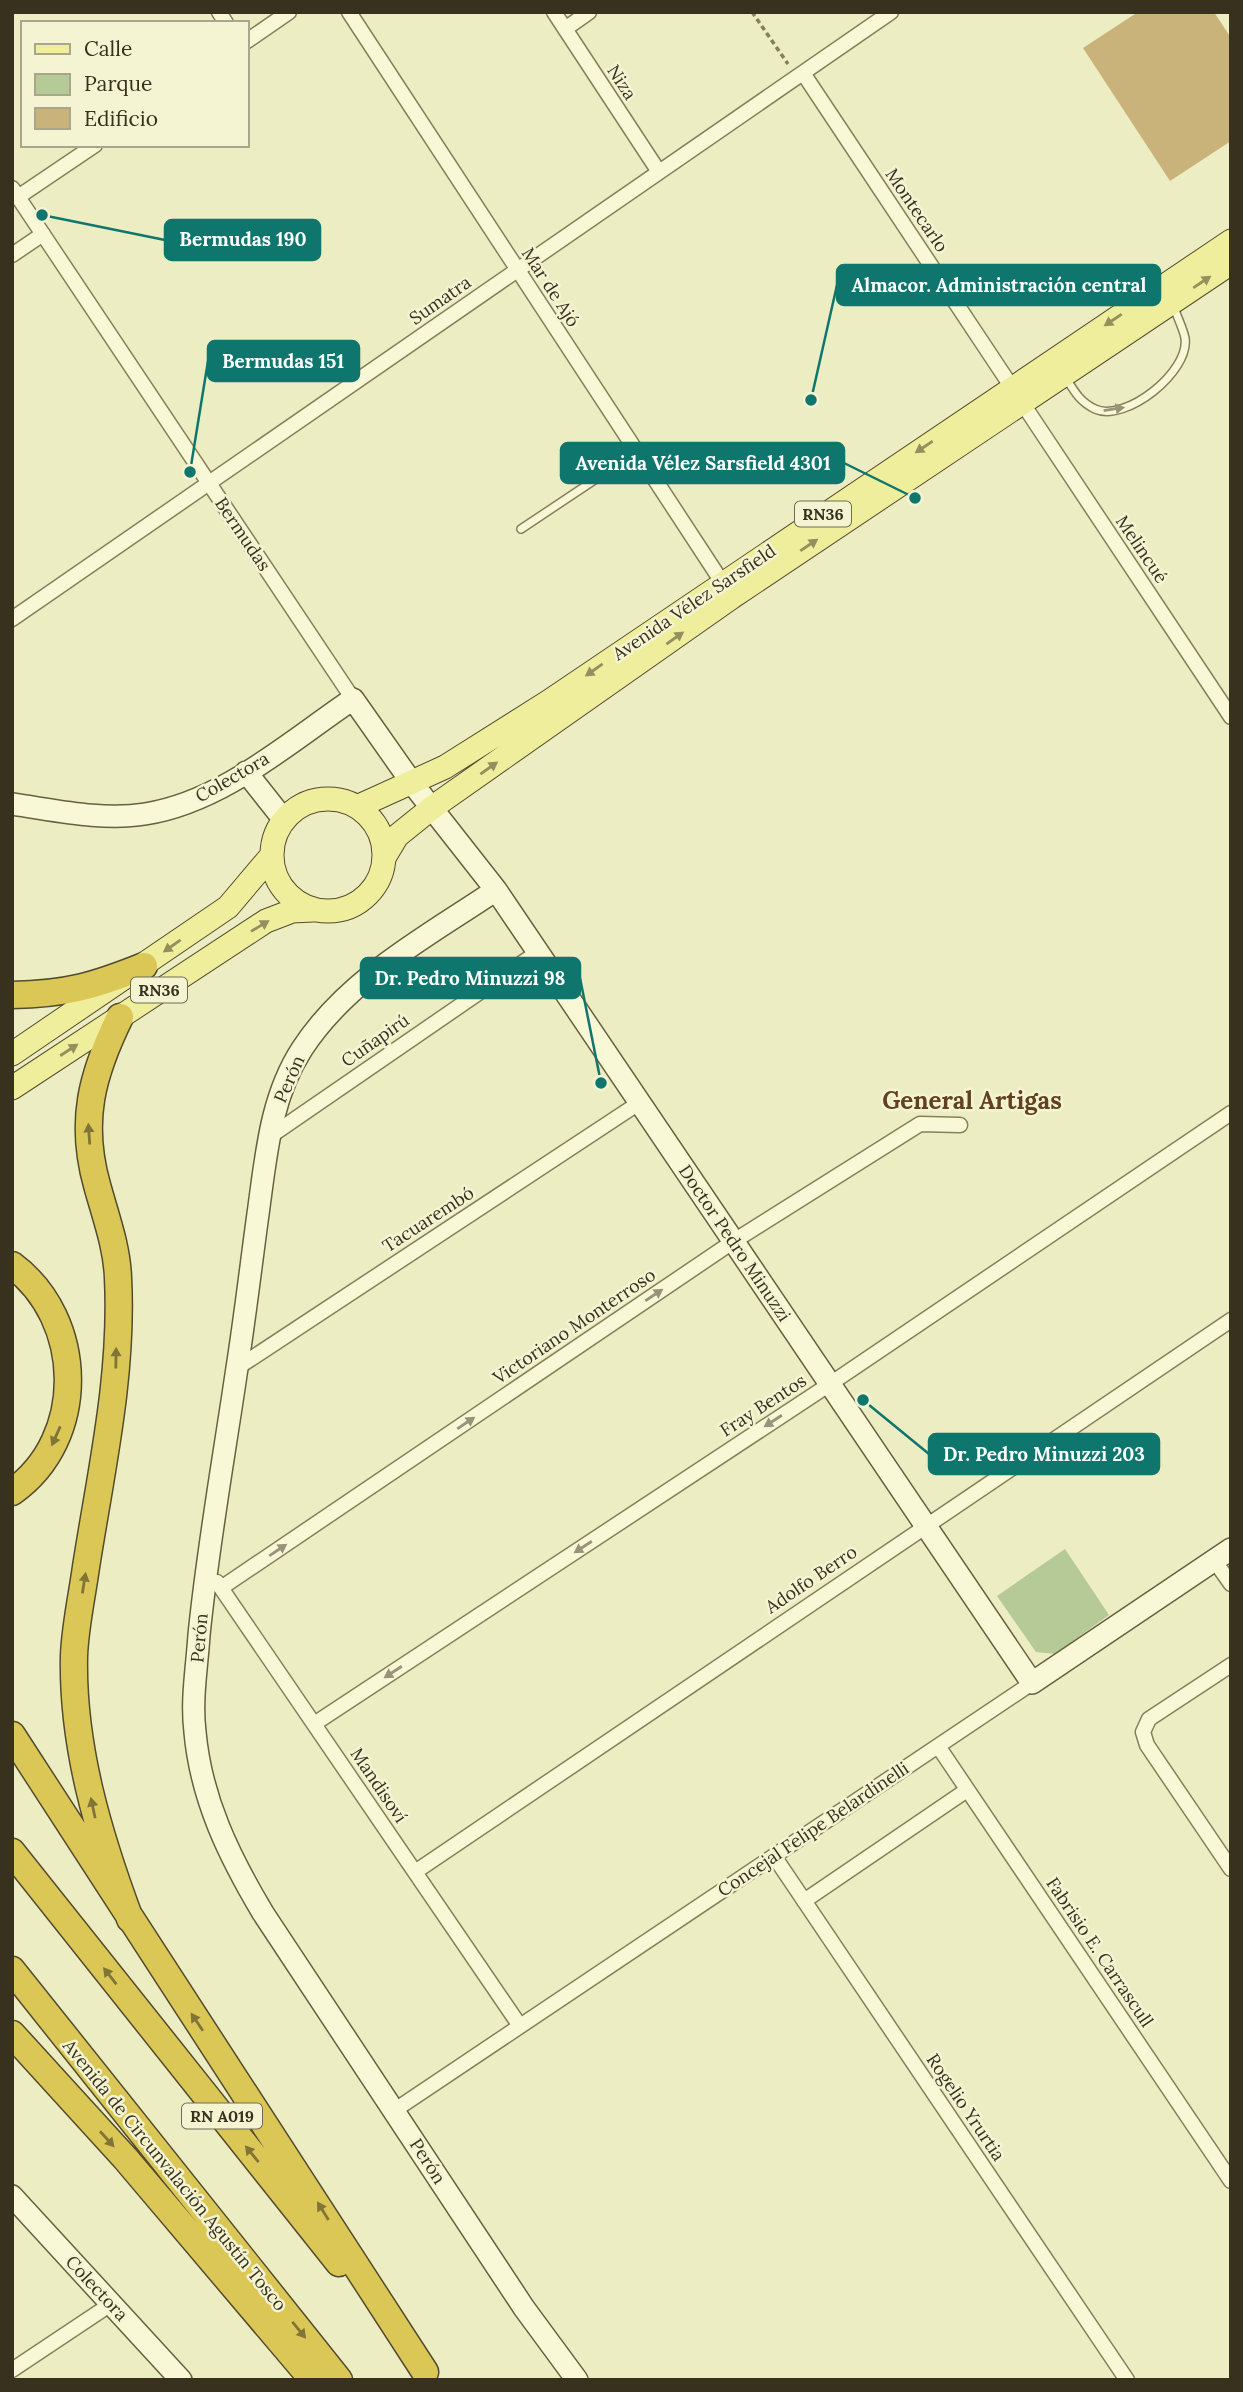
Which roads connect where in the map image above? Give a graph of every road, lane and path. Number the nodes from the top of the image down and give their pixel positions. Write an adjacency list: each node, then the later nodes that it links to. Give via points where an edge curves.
1 (289, 12): 8 (street)
2 (349, 12): 17 (street, Mar de Ajó)
3 (554, 12): 7 (street, Niza)
4 (589, 12): 7 (street)
5 (752, 12): 9 (path)
6 (891, 12): 9 (street, Sumatra)
7 (565, 29): 11 (street, Niza)
8 (248, 40)
9 (800, 75): 11 (street, Sumatra); 20 (street, Montecarlo)
10 (92, 147): 12 (street)
11 (659, 172): 17 (street, Sumatra)
12 (15, 193): 13 (street, Bermudas)
13 (43, 234): 15 (street); 22 (street, Bermudas)
14 (1231, 241): 20 (main road, Avenida Vélez Sarsfield / RN36, one-way to 20)
15 (12, 255)
16 (1231, 263): 18 (main road, Avenida Vélez Sarsfield / RN36, one-way to 16)
17 (517, 270): 21 (street, Mar de Ajó); 22 (street, Sumatra)
18 (1172, 302): 19 (main road, Avenida Vélez Sarsfield / RN36); 19 (lane, one-way to 18, via 1080,400 1097,411 1121,410 1158,388 1179,366 1185,340)
19 (1064, 374): 20 (main road, Avenida Vélez Sarsfield / RN36)
20 (1016, 396): 24 (main road, Avenida Vélez Sarsfield / RN36, one-way to 24); 27 (street, Melincué); 32 (main road, Avenida Vélez Sarsfield / RN36, one-way to 20)
21 (635, 453): 23 (lane); 24 (street, Mar de Ajó)
22 (209, 483): 25 (street, Sumatra); 26 (street, Bermudas)
23 (520, 529)
24 (722, 582): 29 (main road, Avenida Vélez Sarsfield / RN36, one-way to 29, via 548,702)
25 (12, 619)
26 (353, 699): 28 (street, Colectora); 29 (street, Bermudas)
27 (1231, 717)
28 (246, 772): 30 (street, Colectora, via 193,801 144,814 90,814); 33 (street)
29 (412, 783): 31 (main road, Avenida Vélez Sarsfield / RN36); 32 (street, Bermudas)
30 (12, 804)
31 (357, 807): 33 (main road, via 344,801 314,800); 35 (main road, via 378,828)
32 (433, 807): 35 (main road, Avenida Vélez Sarsfield / RN36, via 397,836); 36 (street, Doctor Pedro Minuzzi)
33 (284, 820): 34 (main road, RN36)
34 (272, 855): 37 (main road, via 284,889); 39 (main road, RN36, one-way to 39, via 228,906)
35 (385, 856): 37 (main road, RN36, via 380,877 368,896 342,910)
36 (496, 890): 38 (street, Doctor Pedro Minuzzi); 47 (street, Perón, via 340,1002 292,1067)
37 (313, 910): 41 (main road, RN36, one-way to 37, via 266,921 292,911)
38 (538, 952): 44 (street, Doctor Pedro Minuzzi); 47 (street, Cuñapirú)
39 (144, 966): 40 (highway, via 57,995); 42 (main road, RN36)
40 (12, 995)
41 (120, 1017): 43 (main road, RN36, one-way to 41); 70 (highway, one-way to 41, via 95,1818 74,1656 116,1390 118,1278 88,1132 90,1093)
42 (12, 1054)
43 (12, 1088)
44 (639, 1102): 48 (street, Doctor Pedro Minuzzi); 51 (street, Tacuarembó)
45 (1231, 1113): 52 (street, Fray Bentos)
46 (960, 1125): 48 (street, Victoriano Monterroso, via 920,1124)
47 (269, 1137): 51 (street, Perón)
48 (734, 1241): 52 (street, Doctor Pedro Minuzzi); 58 (street, Victoriano Monterroso, one-way to 48)
49 (12, 1265): 53 (highway, one-way to 53, via 52,1310 69,1373 62,1423 51,1447)
50 (1231, 1320): 54 (street, Adolfo Berro)
51 (237, 1368): 56 (street, Perón)
52 (830, 1384): 54 (street, Doctor Pedro Minuzzi); 61 (street, Fray Bentos, one-way to 61)
53 (12, 1492)
54 (925, 1525): 60 (street, Doctor Pedro Minuzzi); 68 (street, Adolfo Berro)
55 (1222, 1554): 57 (street); 60 (street, Concejal Felipe Belardinelli)
56 (206, 1566): 58 (street, Mandisoví); 75 (street, Perón, via 194,1730 201,1775 218,1829 263,1913)
57 (1231, 1584)
58 (221, 1588): 61 (street, Mandisoví)
59 (1231, 1665): 67 (street, via 1149,1718 1143,1732 1147,1745)
60 (1032, 1683): 63 (street, Concejal Felipe Belardinelli)
61 (314, 1724): 68 (street, Mandisoví)
62 (12, 1735): 70 (highway)
63 (938, 1746): 64 (street, Fabrisio E. Carrascull); 66 (street, Concejal Felipe Belardinelli)
64 (967, 1790): 69 (street); 77 (street, Fabrisio E. Carrascull)
65 (12, 1852): 81 (highway, RN A019, one-way to 65)
66 (774, 1856): 69 (street, Rogelio Yrurtia); 72 (street, Concejal Felipe Belardinelli)
67 (1231, 1869)
68 (415, 1872): 72 (street, Mandisoví)
69 (804, 1901): 86 (street, Rogelio Yrurtia)
70 (130, 1919): 81 (highway, one-way to 70)
71 (12, 1970): 84 (highway, Avenida de Circunvalación Agustín Tosco, one-way to 84)
72 (520, 2026): 75 (street, Concejal Felipe Belardinelli)
73 (12, 2034): 76 (highway)
74 (12, 2053): 76 (highway)
75 (395, 2110): 85 (street, Perón, via 524,2308)
76 (84, 2113): 83 (highway, one-way to 83)
77 (1231, 2181)
78 (12, 2196): 79 (street, Colectora)
79 (111, 2304): 80 (street); 82 (street, Colectora)
80 (12, 2370)
81 (428, 2376)
82 (181, 2380)
83 (313, 2380)
84 (339, 2380)
85 (577, 2380)
86 (1127, 2380)

